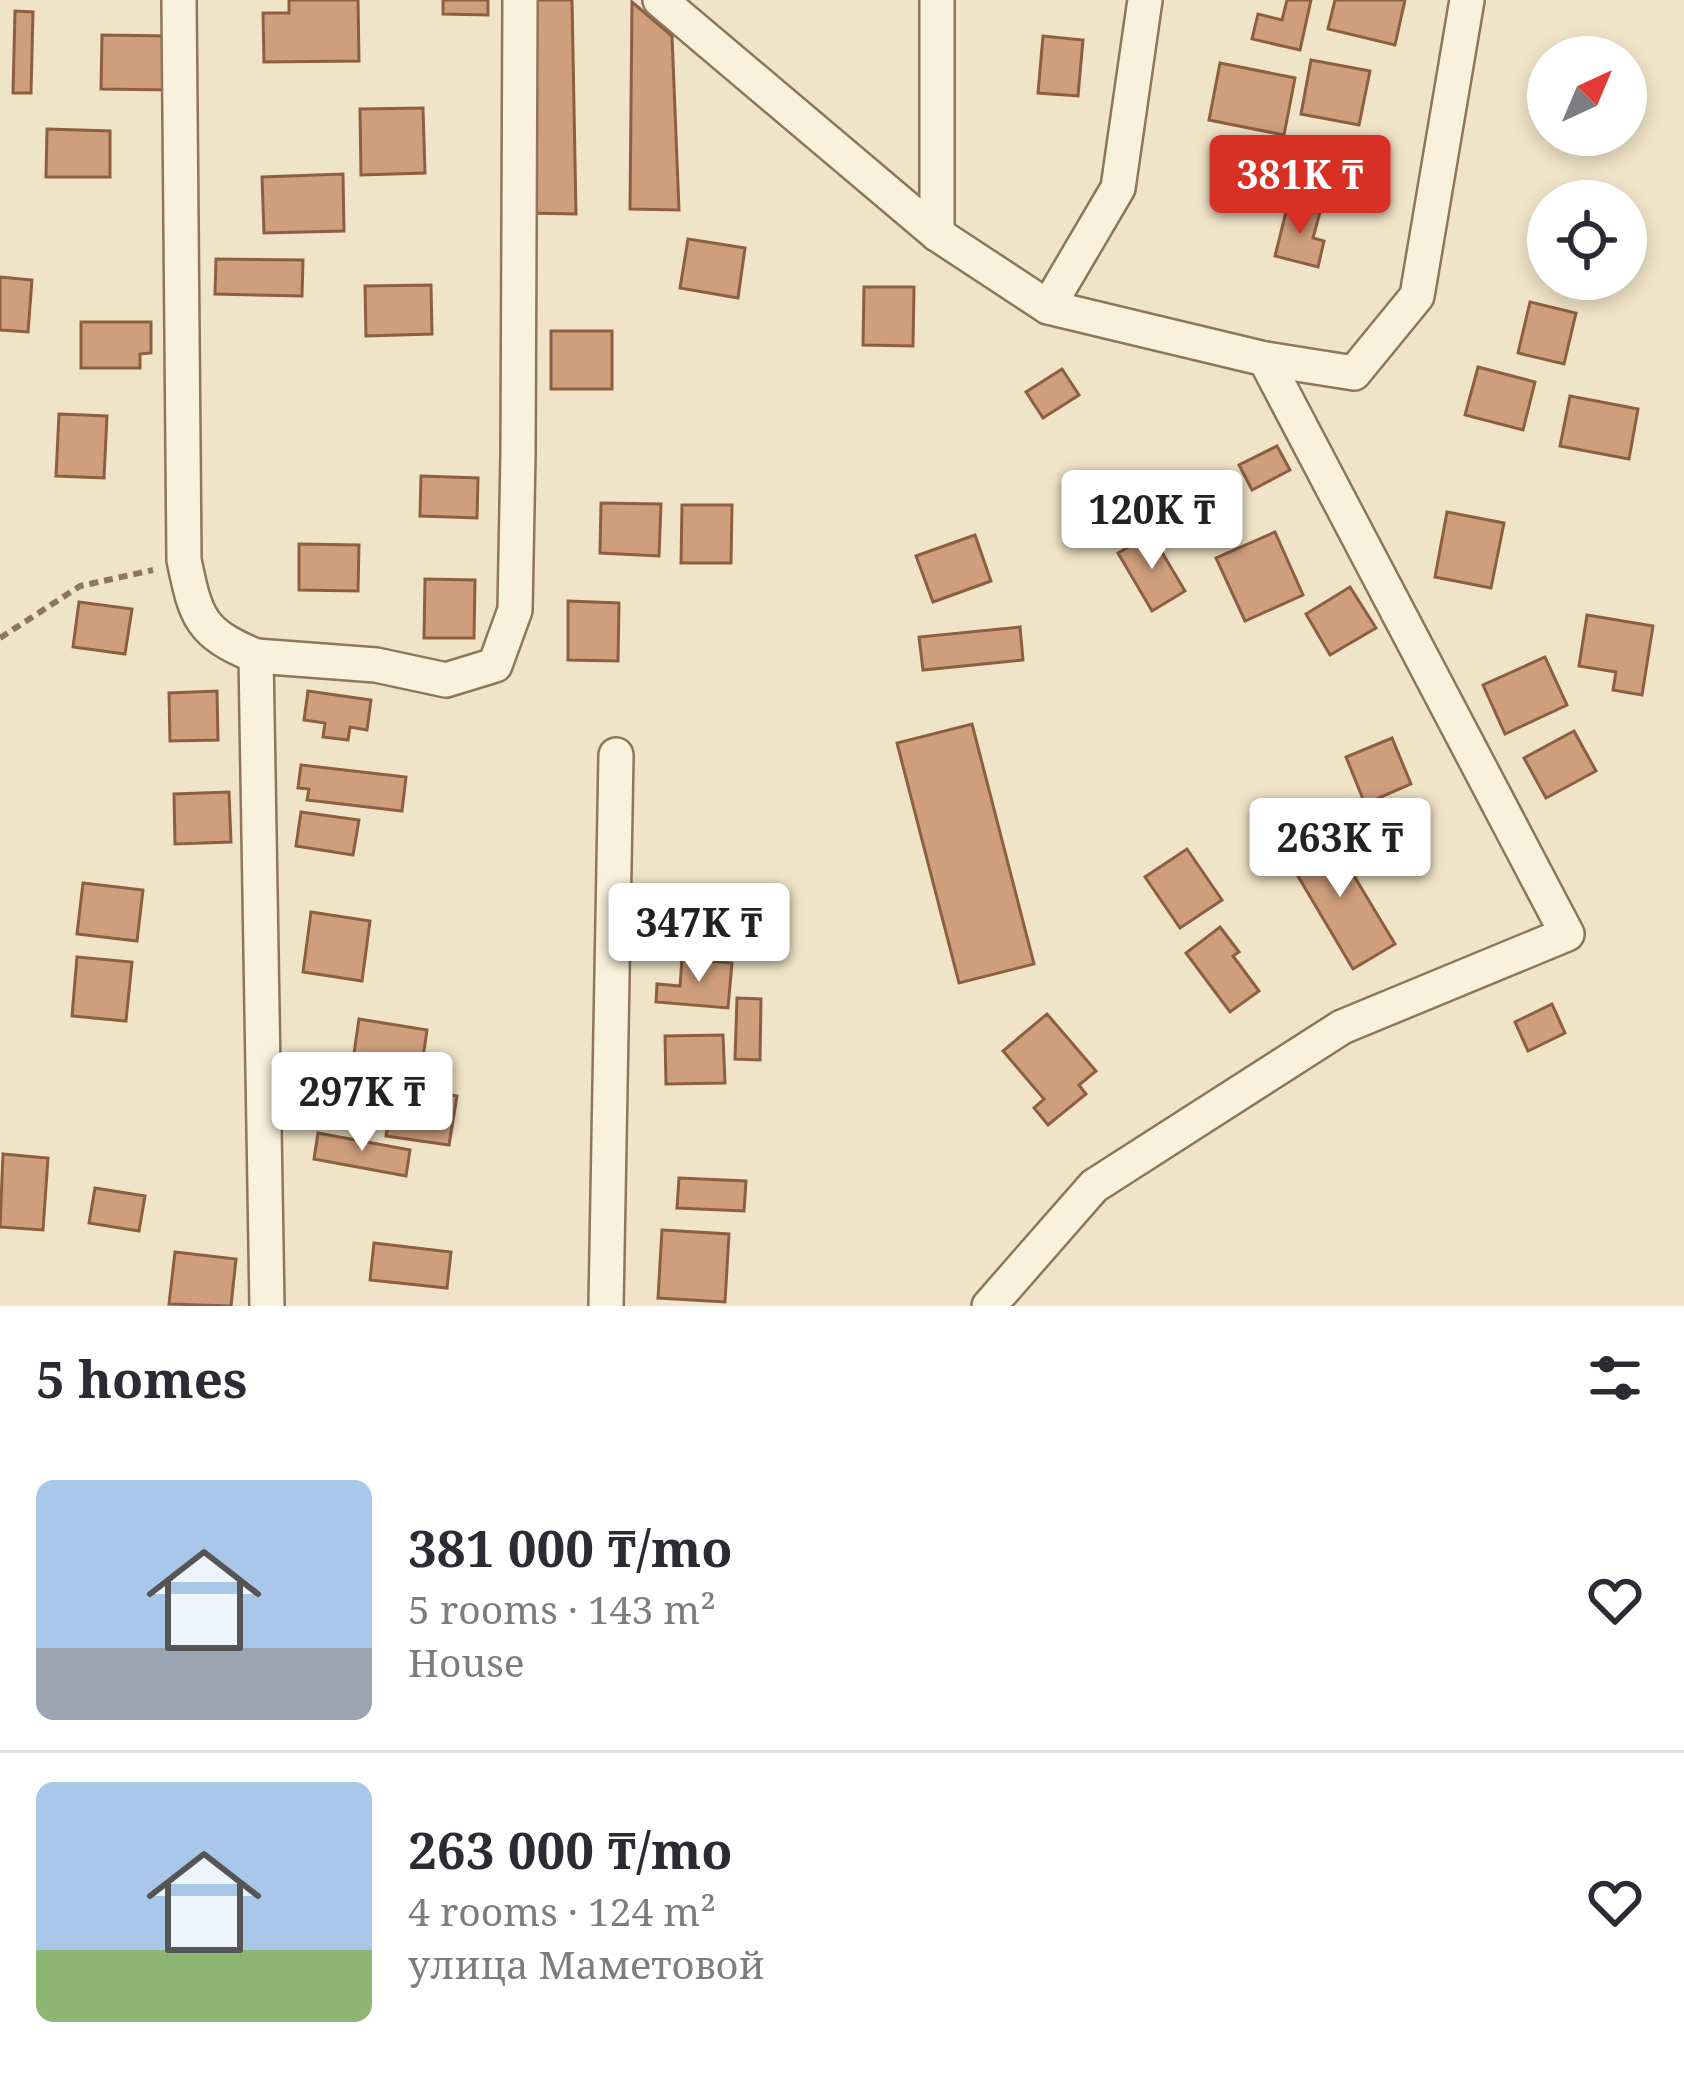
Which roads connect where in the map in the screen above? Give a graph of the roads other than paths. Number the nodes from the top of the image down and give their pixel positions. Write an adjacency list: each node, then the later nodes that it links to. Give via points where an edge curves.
1 (179, 0): 10 (street, via 184,560 207,630)
2 (520, 0): 10 (street, via 514,610 495,664 446,680 376,665)
3 (660, 0): 7 (street)
4 (937, 0): 7 (street)
5 (1144, 0): 8 (street, via 1118,188)
6 (1467, 0): 9 (street, via 1418,296 1354,373)
7 (937, 234): 8 (street)
8 (1048, 308): 9 (street)
9 (1265, 358): 14 (street, via 1567,934 1342,1027 1132,1161 1094,1186)
10 (256, 656): 12 (street)
11 (616, 754): 13 (street)
12 (267, 1306)
13 (606, 1306)
14 (989, 1306)

